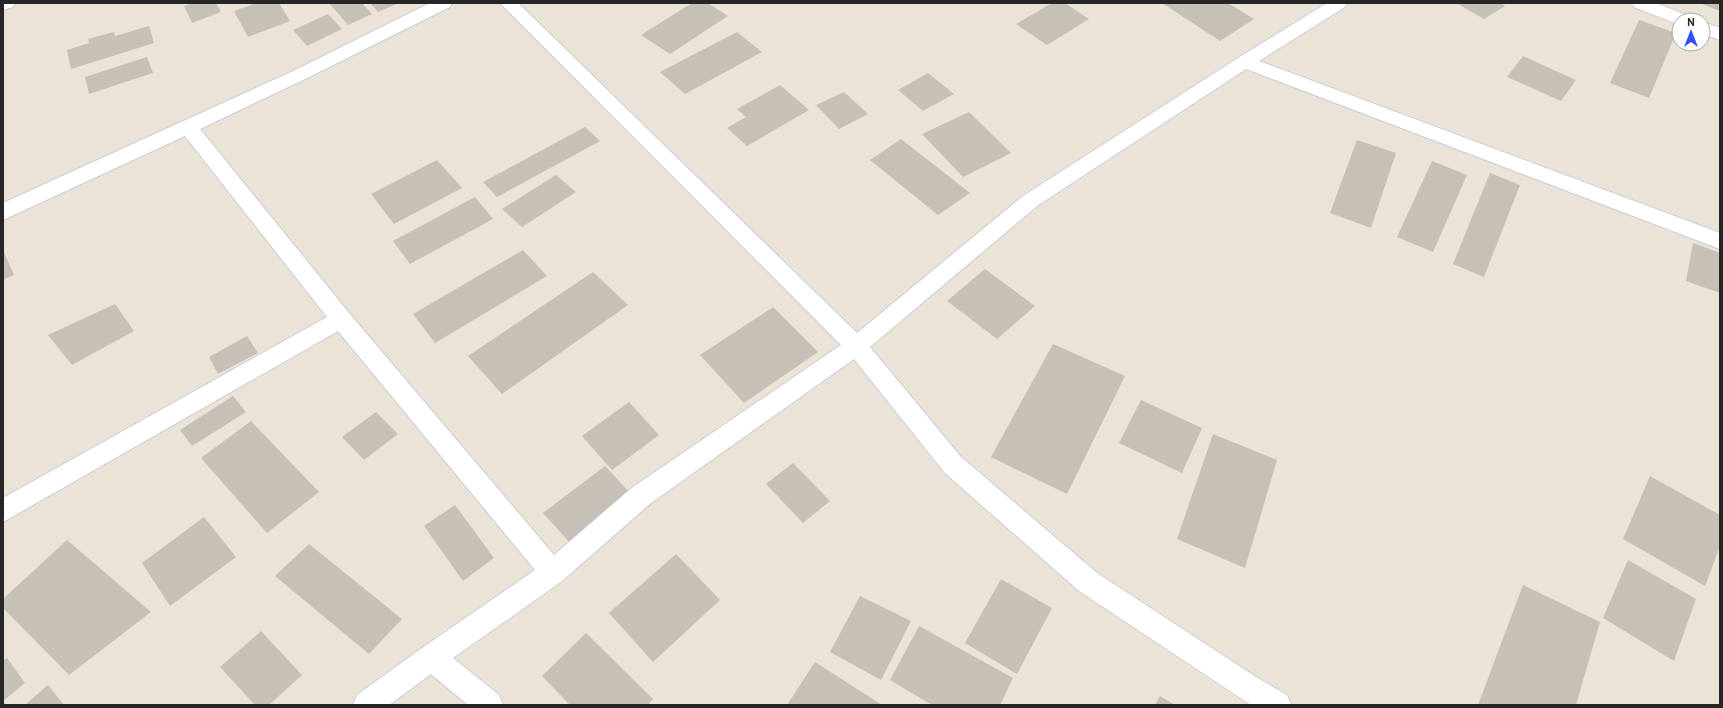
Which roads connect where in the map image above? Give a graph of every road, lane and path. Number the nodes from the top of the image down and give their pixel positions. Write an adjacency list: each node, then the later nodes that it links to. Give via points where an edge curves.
1 (7, 3): 6 (street)
2 (444, 3): 9 (street)
3 (508, 3): 13 (street)
4 (1339, 3): 8 (street)
5 (1640, 3): 7 (street)
6 (3, 5)
7 (1671, 15)
8 (1244, 62): 11 (street); 13 (street, via 1030,201)
9 (188, 127): 10 (street); 12 (street)
10 (3, 212)
11 (1720, 241)
12 (341, 319): 14 (street); 15 (street)
13 (856, 346): 15 (street, via 642,495); 19 (street, via 953,465 1088,582)
14 (3, 511)
15 (552, 572): 16 (street)
16 (430, 657): 17 (street); 18 (street)
17 (367, 705)
18 (488, 705)
19 (1277, 705)

